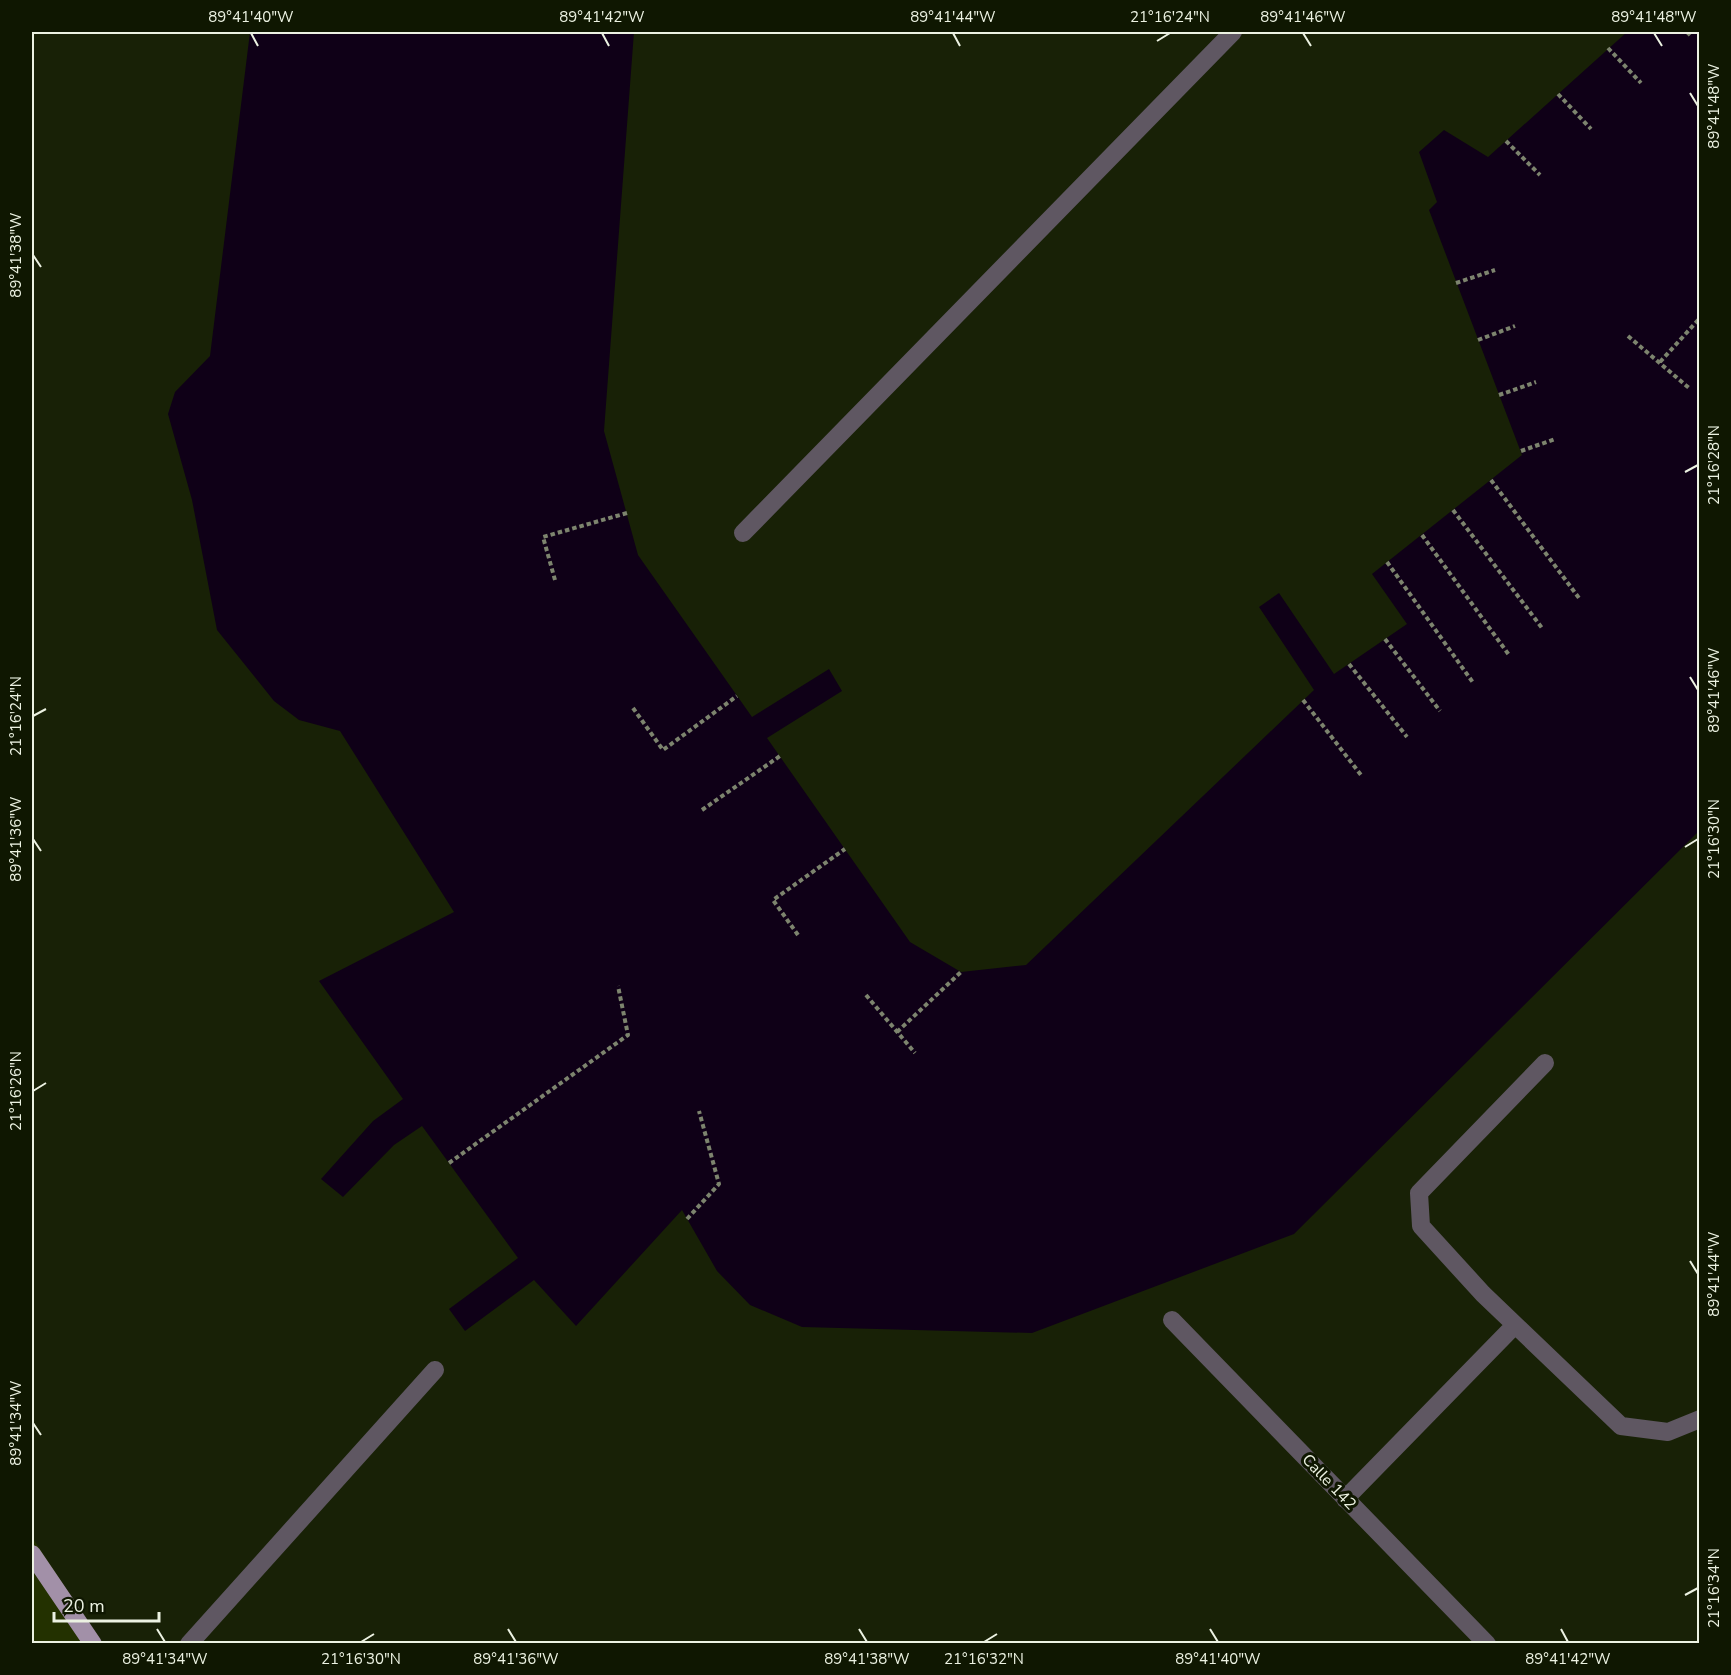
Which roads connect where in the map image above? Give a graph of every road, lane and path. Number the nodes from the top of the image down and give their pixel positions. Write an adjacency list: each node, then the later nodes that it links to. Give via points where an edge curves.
1 (1233, 32): 25 (lane)
2 (1687, 32): 3 (path)
3 (1692, 37)
4 (1608, 48): 5 (path)
5 (1641, 83)
6 (1558, 94): 7 (path)
7 (1591, 129)
8 (1506, 141): 9 (path)
9 (1540, 175)
10 (1495, 270): 11 (path)
11 (1456, 283)
12 (1700, 318): 16 (path)
13 (1515, 326): 15 (path)
14 (1628, 336): 16 (path)
15 (1478, 340)
16 (1660, 363): 18 (path)
17 (1536, 382): 19 (path)
18 (1689, 388)
19 (1499, 395)
20 (1555, 439): 21 (path)
21 (1521, 451)
22 (1491, 480): 29 (path)
23 (1453, 510): 30 (path)
24 (627, 513): 28 (path, via 543,537)
25 (743, 533)
26 (1422, 535): 32 (path)
27 (1387, 562): 34 (path)
28 (555, 580)
29 (1579, 598)
30 (1542, 628)
31 (1385, 639): 38 (path)
32 (1509, 655)
33 (1349, 664): 39 (path)
34 (1474, 684)
35 (737, 696): 37 (path, via 663,750)
36 (1303, 700): 41 (path)
37 (633, 708)
38 (1440, 711)
39 (1407, 737)
40 (780, 756): 42 (path)
41 (1361, 775)
42 (702, 810)
43 (845, 849): 44 (path, via 773,900)
44 (798, 935)
45 (961, 972): 48 (path)
46 (618, 986): 52 (path, via 628,1035)
47 (866, 995): 48 (path)
48 (897, 1032): 49 (path)
49 (915, 1053)
50 (1545, 1063): 55 (lane, via 1419,1192 1421,1226)
51 (699, 1111): 53 (path, via 719,1184)
52 (449, 1163)
53 (687, 1219)
54 (1172, 1320): 58 (lane, Calle 142)
55 (1515, 1325): 57 (lane, via 1621,1426 1668,1432); 58 (lane)
56 (435, 1370): 61 (lane)
57 (1700, 1419)
58 (1345, 1499): 62 (lane, Calle 142)
59 (32, 1554): 60 (main road)
60 (93, 1644)
61 (189, 1644)
62 (1487, 1644)

